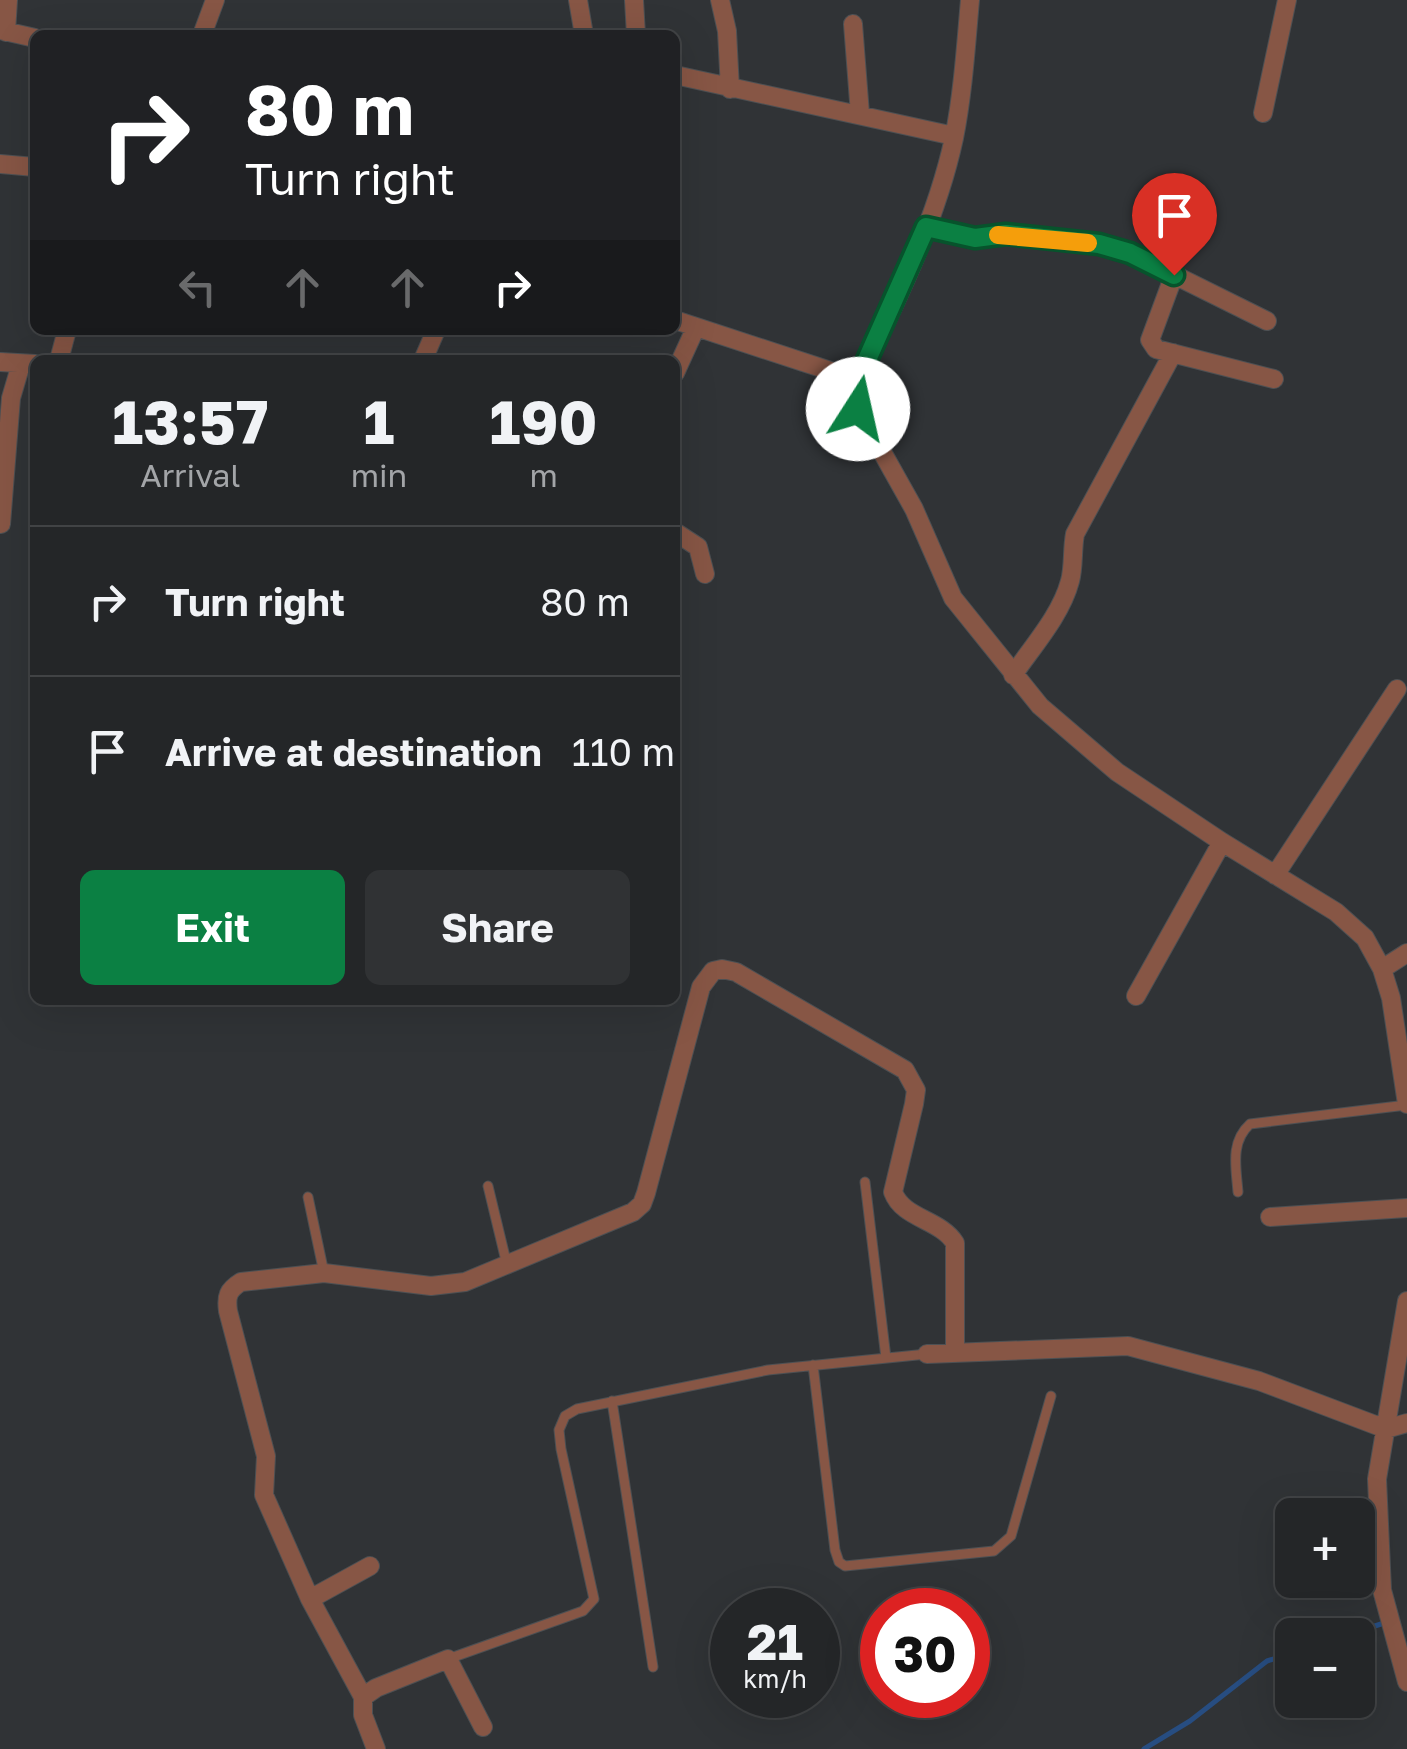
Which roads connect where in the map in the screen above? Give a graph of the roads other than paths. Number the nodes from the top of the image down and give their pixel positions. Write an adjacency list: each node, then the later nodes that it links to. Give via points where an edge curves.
1 (8, 0): 12 (street)
2 (215, 0): 9 (street)
3 (578, 0): 10 (street)
4 (634, 0): 11 (street)
5 (720, 0): 15 (street)
6 (970, 0): 18 (street)
7 (1287, 0): 16 (street)
8 (853, 24): 17 (street)
9 (204, 30)
10 (583, 30)
11 (636, 30)
12 (3, 31): 13 (street)
13 (30, 37)
14 (680, 75): 15 (street)
15 (730, 89): 17 (street)
16 (1263, 113)
17 (860, 114): 18 (street)
18 (954, 136): 21 (street)
19 (0, 164): 20 (street)
20 (30, 167)
21 (926, 227): 22 (street, via 975,238 1006,234 1099,244); 31 (street)
22 (1174, 275): 23 (street); 26 (street, via 1150,340)
23 (1267, 321)
24 (680, 322): 25 (street)
25 (696, 327): 28 (street); 31 (street)
26 (1173, 353): 30 (street); 35 (street, via 1075,534 1071,579 1057,610)
27 (0, 362): 29 (street)
28 (680, 362)
29 (28, 364): 32 (street, via 11,398)
30 (1274, 379)
31 (858, 380): 35 (street, via 858,409 914,509 944,583)
32 (1, 524)
33 (680, 535): 34 (street, via 698,546)
34 (705, 574)
35 (1013, 675): 37 (street, via 1117,772)
36 (1397, 689): 38 (street)
37 (1222, 842): 38 (street); 41 (street)
38 (1275, 875): 40 (street, via 1336,912 1364,938)
39 (1407, 952): 40 (street)
40 (1382, 968): 42 (street)
41 (1136, 996)
42 (1407, 1105): 45 (lane, via 1250,1124 1238,1137)
43 (866, 1182): 54 (lane)
44 (488, 1186): 49 (lane)
45 (1238, 1192)
46 (308, 1197): 50 (lane)
47 (1407, 1208): 48 (street)
48 (1270, 1217)
49 (506, 1266): 50 (street, via 431,1286); 52 (street, via 642,1204 702,987 722,969 877,1053 912,1080 914,1104 892,1192 955,1243)
50 (324, 1273): 61 (street, via 242,1282 226,1298 266,1456 264,1495)
51 (1407, 1301): 59 (street)
52 (954, 1352): 53 (street); 59 (street, via 1128,1346 1259,1381)
53 (927, 1354): 54 (lane)
54 (886, 1358): 55 (lane)
55 (813, 1365): 56 (lane, via 834,1550 845,1566 1004,1544); 57 (lane)
56 (1050, 1396)
57 (612, 1401): 62 (lane, via 577,1409 558,1430 592,1583 590,1606); 63 (lane)
58 (1407, 1423): 59 (street)
59 (1386, 1428): 64 (street, via 1376,1479 1382,1590)
60 (370, 1566): 61 (street)
61 (310, 1599): 65 (street)
62 (448, 1660): 65 (street); 66 (street)
63 (654, 1667)
64 (1407, 1682)
65 (363, 1697): 67 (street)
66 (483, 1726)
67 (376, 1749)

